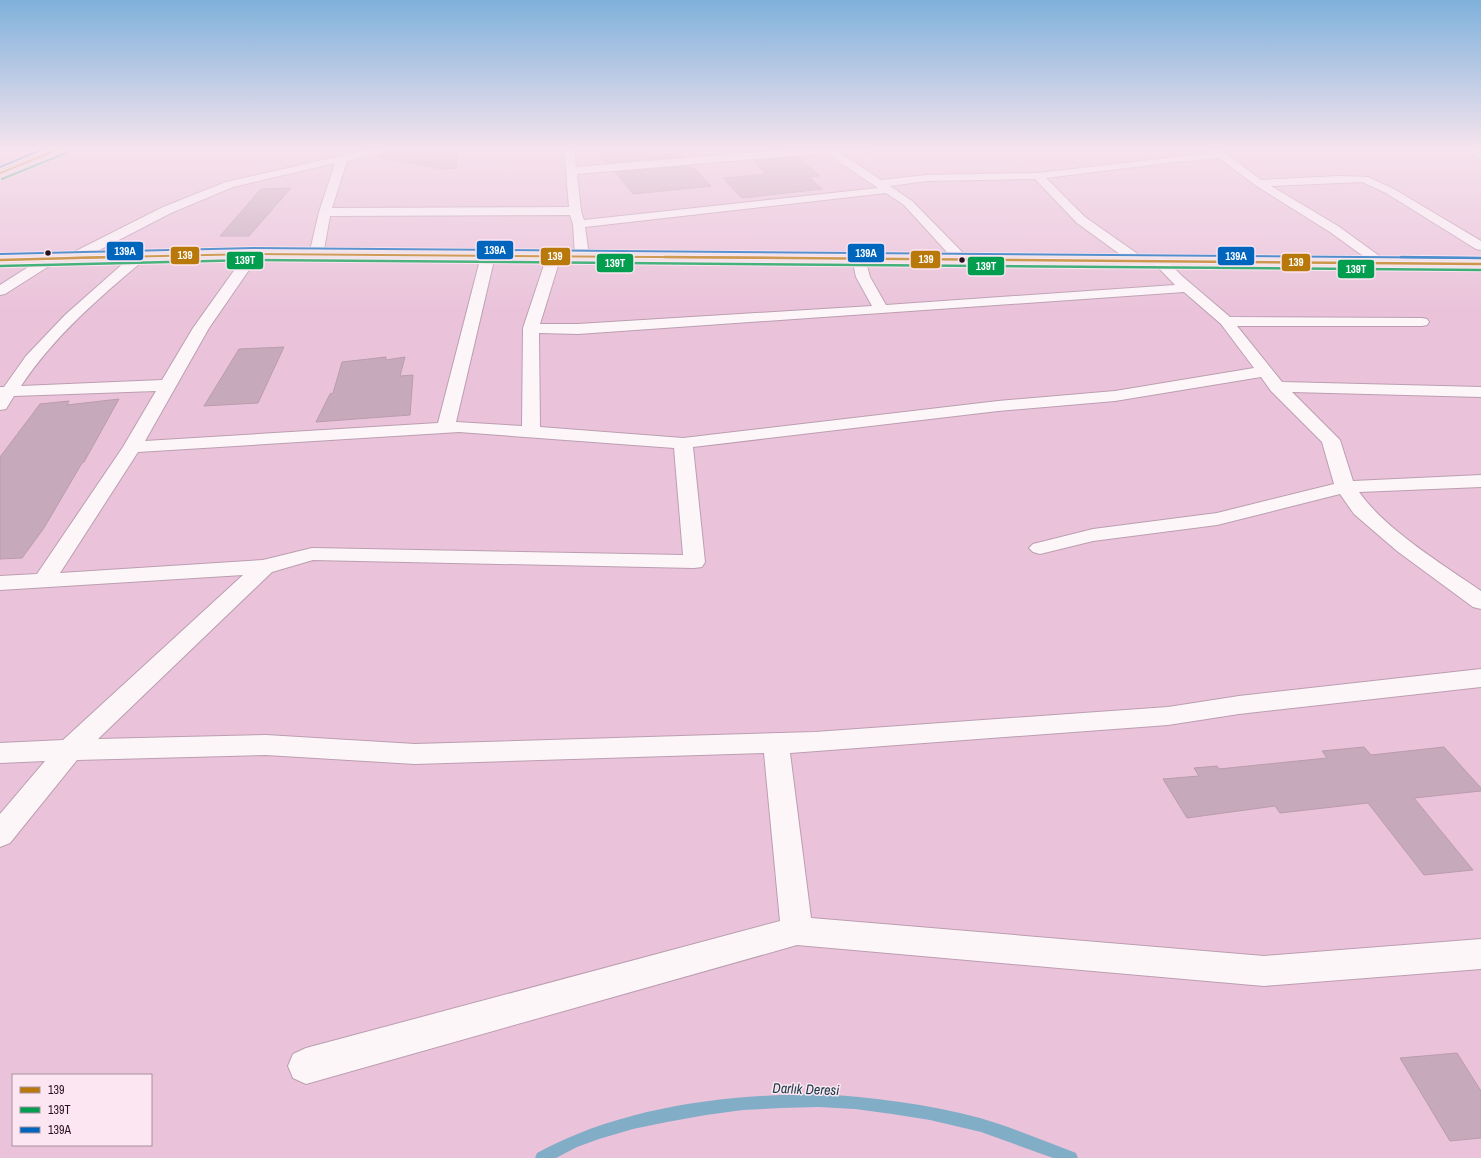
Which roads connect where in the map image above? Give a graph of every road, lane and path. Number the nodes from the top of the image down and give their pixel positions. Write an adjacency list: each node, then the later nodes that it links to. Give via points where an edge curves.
1 (189, 201): 20 (street)
2 (329, 201): 10 (street)
3 (575, 201): 9 (street)
4 (768, 201): 11 (street)
5 (905, 201): 22 (street)
6 (1062, 201): 24 (street, via 1081,220)
7 (1288, 201): 26 (street)
8 (1407, 201): 12 (street)
9 (576, 211): 10 (street); 11 (street)
10 (325, 212): 14 (street)
11 (579, 224): 18 (street)
12 (1481, 246)
13 (253, 254): 14 (main road); 15 (main road); 35 (street, via 201,328)
14 (316, 255): 16 (main road)
15 (140, 256): 20 (main road); 38 (street, via 54,334)
16 (488, 256): 17 (main road); 39 (street)
17 (554, 256): 18 (main road); 33 (street)
18 (582, 256): 21 (main road)
19 (52, 258): 20 (main road); 23 (main road); 29 (street)
20 (73, 258)
21 (859, 258): 22 (main road); 30 (street, via 863,277 879,306)
22 (961, 259): 24 (main road)
23 (0, 260)
24 (1137, 260): 25 (main road)
25 (1158, 260): 26 (main road); 28 (street)
26 (1382, 263): 27 (main road)
27 (1481, 264)
28 (1187, 288): 30 (street); 31 (street)
29 (0, 291)
30 (877, 310): 33 (street, via 578,329)
31 (1226, 321): 32 (street); 34 (street)
32 (1422, 322)
33 (531, 328): 40 (street)
34 (1265, 371): 36 (street); 41 (street, via 1115,396 998,406)
35 (169, 385): 38 (street); 42 (street)
36 (1277, 387): 37 (street); 44 (street, via 1331,440)
37 (1481, 392)
38 (3, 396)
39 (446, 427): 40 (street); 42 (street)
40 (531, 432): 41 (street)
41 (683, 443): 46 (street, via 694,562 312,554)
42 (132, 447): 47 (street)
43 (1481, 481): 44 (street)
44 (1345, 488): 45 (street, via 1217,519 1093,535); 49 (street, via 1361,510 1404,547)
45 (1040, 548)
46 (264, 567): 47 (street); 52 (street)
47 (44, 580): 48 (street)
48 (0, 582)
49 (1481, 602)
50 (1481, 678): 51 (street, via 1240,704 1168,716)
51 (776, 743): 52 (street, via 415,754 266,745); 55 (street)
52 (70, 750): 53 (street); 54 (street)
53 (0, 753)
54 (0, 836)
55 (797, 931): 56 (street, via 1264,971); 57 (street)
56 (1481, 954)
57 (306, 1066)

